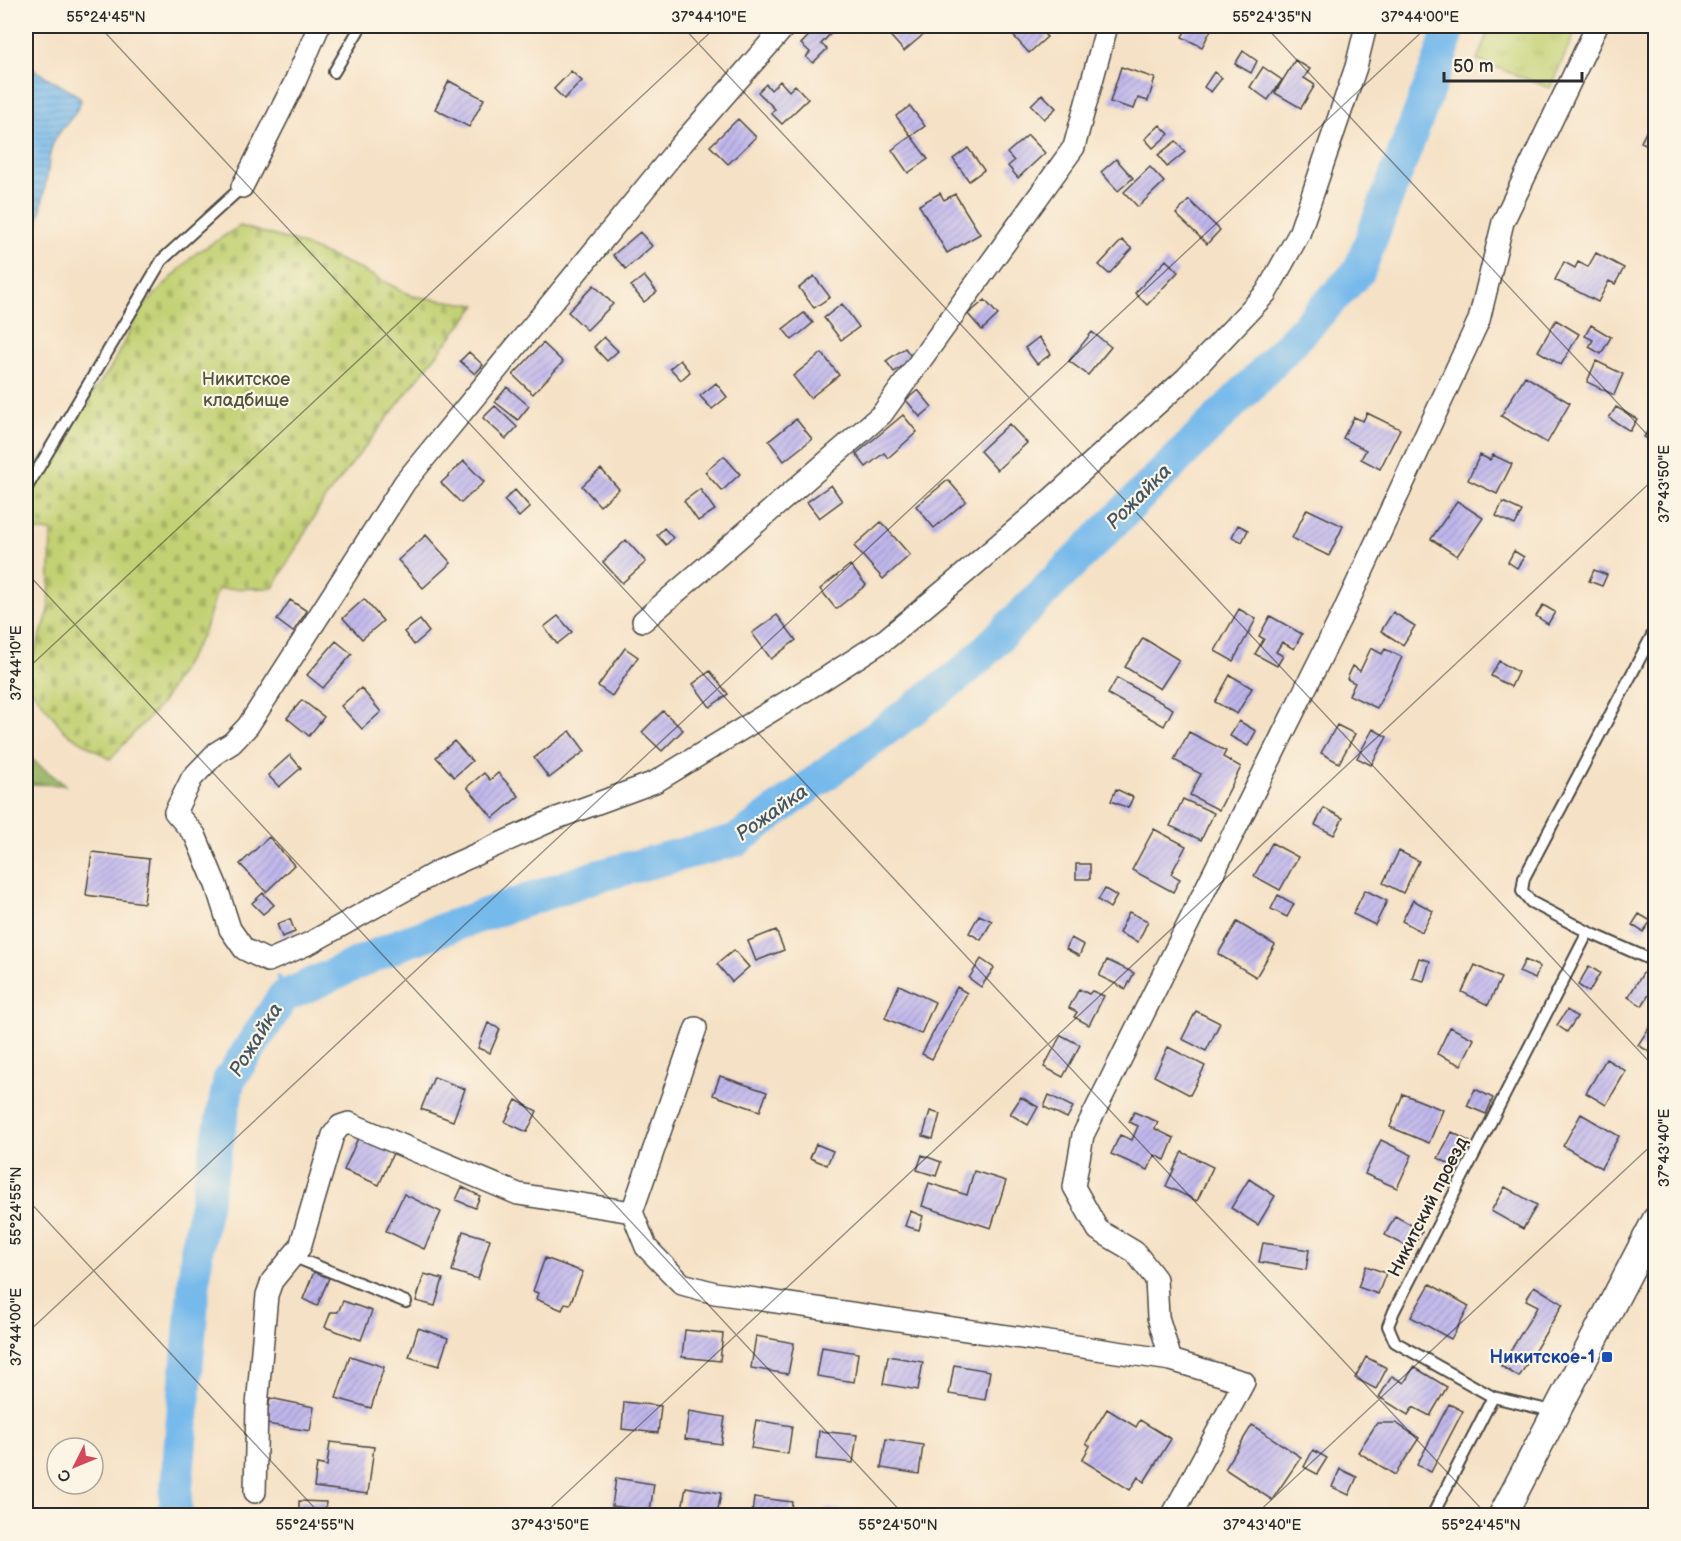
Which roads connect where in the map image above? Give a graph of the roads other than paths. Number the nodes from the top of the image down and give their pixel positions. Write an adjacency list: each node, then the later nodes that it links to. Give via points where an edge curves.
1 (319, 26): 8 (street)
2 (361, 26): 7 (lane)
3 (785, 26): 5 (street, via 671,156 405,482 248,726 192,778 175,812 195,835 230,929 244,949 267,961 300,948 439,871 557,818 655,782 886,639 1040,509 1186,378 1266,293 1299,234 1356,67)
4 (1107, 26): 10 (street, via 1074,147 882,414)
5 (1366, 26)
6 (1597, 26): 19 (street, via 1503,222 1479,320 1343,613 1083,1135 1074,1187 1098,1230 1135,1252 1156,1279 1158,1317)
7 (334, 72)
8 (242, 187): 9 (lane, via 162,260)
9 (26, 489)
10 (643, 621)
11 (1656, 628): 12 (lane, via 1524,878 1522,891 1531,902)
12 (1588, 932): 13 (lane); 20 (lane, Никитский проезд, via 1388,1326 1395,1342)
13 (1656, 962)
14 (696, 1028): 15 (street)
15 (632, 1212): 17 (street, via 518,1194 349,1123 333,1135 300,1247); 19 (street, via 646,1247 682,1284)
16 (1656, 1220): 21 (street)
17 (292, 1256): 18 (lane); 22 (street, via 267,1294 257,1406)
18 (406, 1302)
19 (1171, 1360): 23 (street, via 1244,1382)
20 (1493, 1397): 21 (lane, Никитский проезд); 24 (lane)
21 (1556, 1412): 25 (street)
22 (255, 1492)
23 (1172, 1515)
24 (1432, 1515)
25 (1502, 1515)

